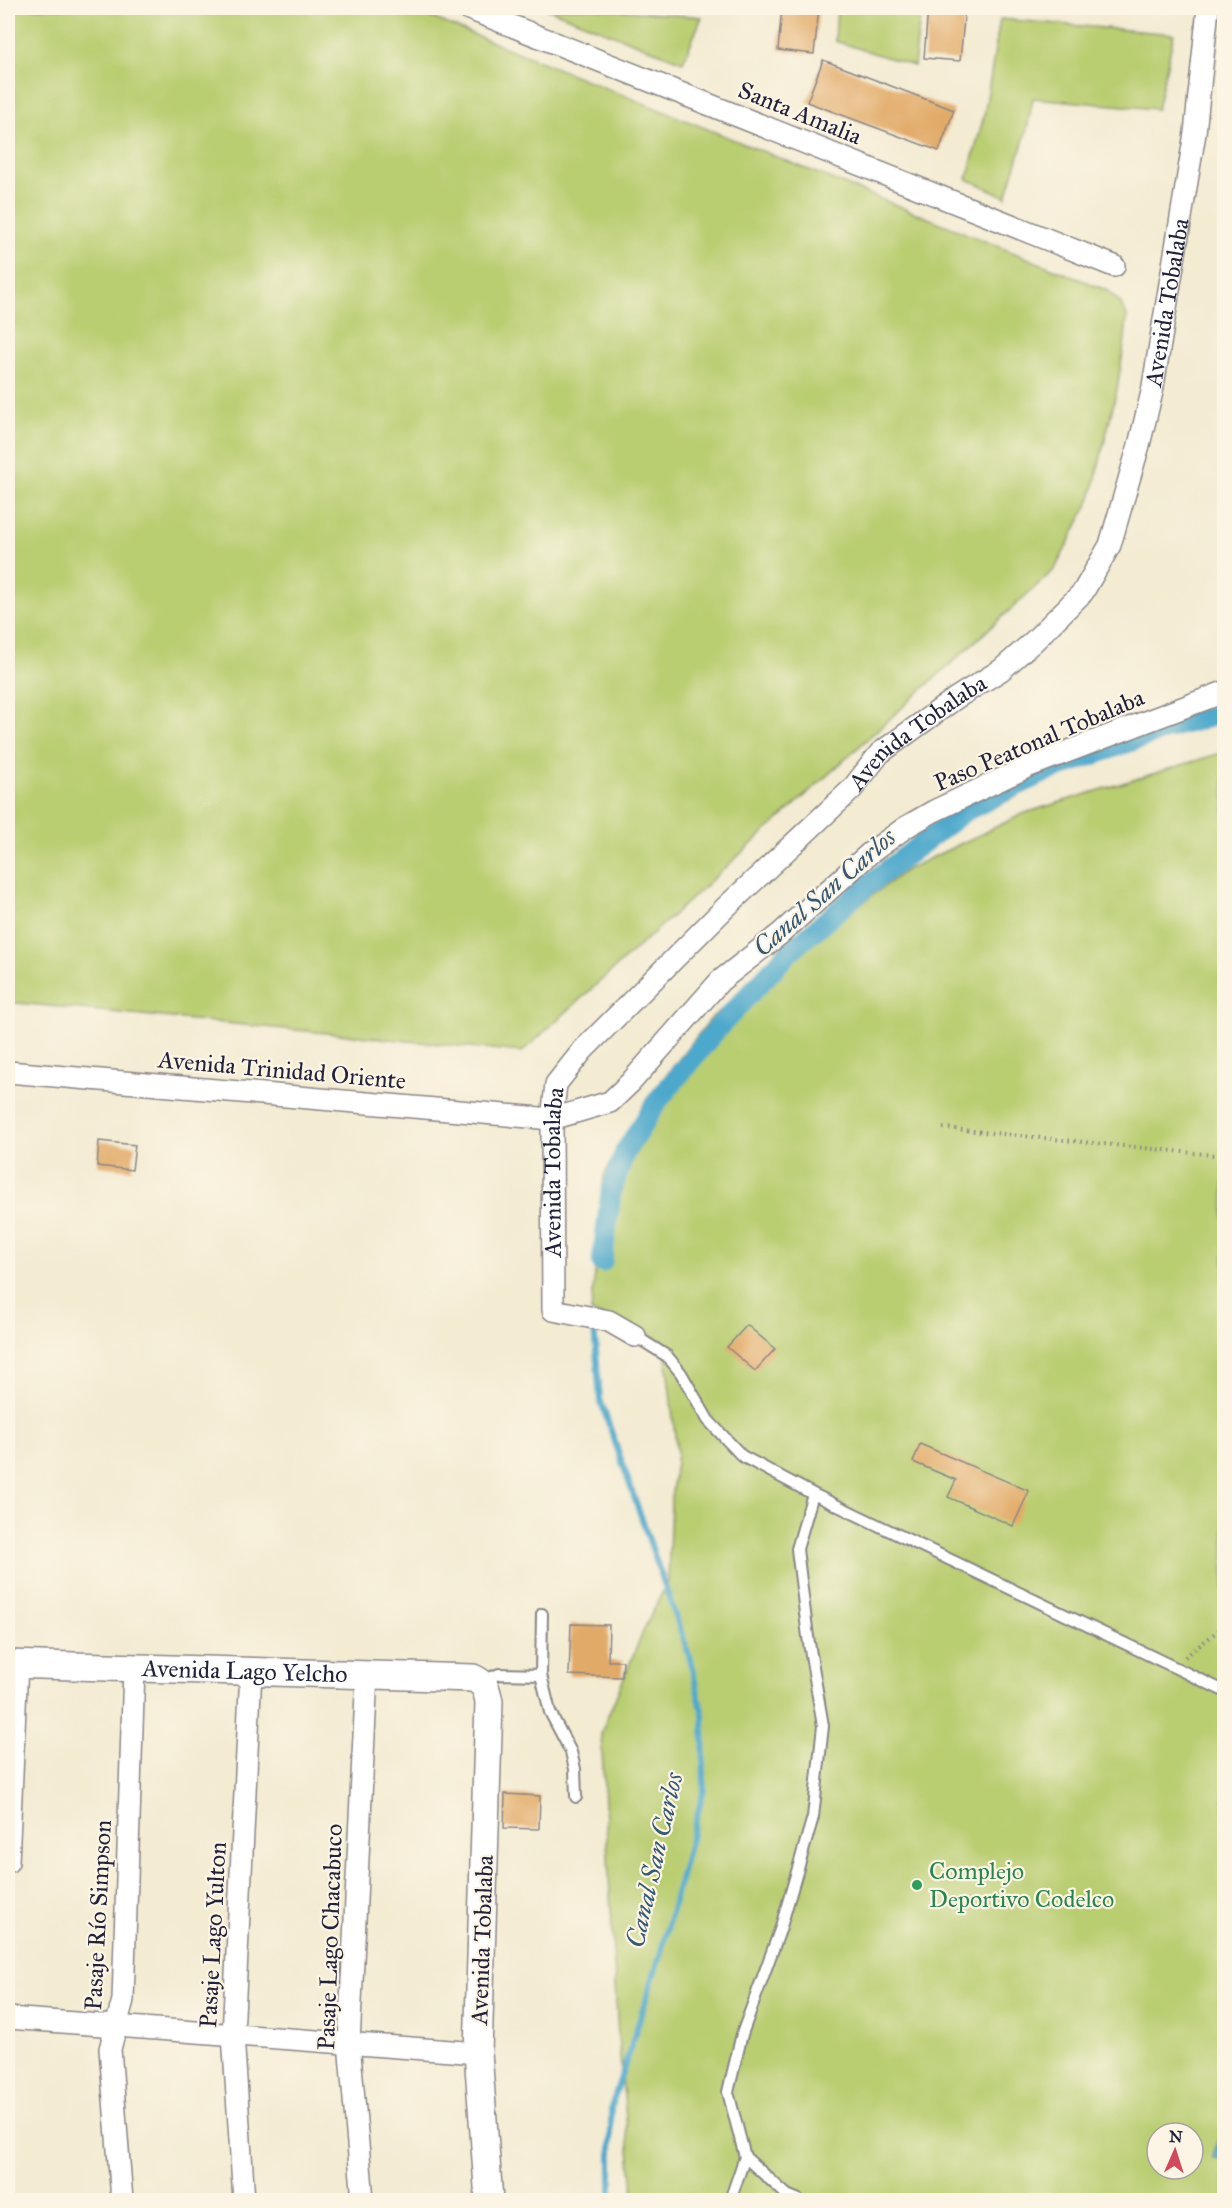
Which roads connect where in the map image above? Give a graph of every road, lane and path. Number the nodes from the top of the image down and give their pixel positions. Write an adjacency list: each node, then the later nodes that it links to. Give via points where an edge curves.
1 (467, 8): 3 (street, Santa Amalia)
2 (1208, 8): 6 (street, Avenida Tobalaba, via 1195,133 1152,392 1110,545 1083,592 1001,670 880,753 852,789 727,906 583,1050 556,1084)
3 (1114, 266)
4 (1224, 692): 6 (street, Paso Peatonal Tobalaba, via 1027,767 906,827 720,981 610,1102)
5 (8, 1072): 6 (street, Avenida Trinidad Oriente)
6 (552, 1119): 9 (street, Avenida Tobalaba, via 553,1310 609,1321)
7 (943, 1128): 8 (path)
8 (1224, 1156)
9 (635, 1336): 10 (lane, via 667,1356 708,1420 742,1456)
10 (813, 1494): 14 (lane); 28 (lane, via 797,1549 807,1638 824,1726 813,1817 780,1930 742,2034 728,2092)
11 (542, 1614): 18 (lane)
12 (1224, 1626): 14 (path)
13 (12, 1664): 15 (street, Avenida Lago Yelcho); 22 (street)
14 (1173, 1666): 20 (lane)
15 (134, 1668): 16 (street, Avenida Lago Yelcho); 24 (street, Pasaje Río Simpson, via 123,2000)
16 (251, 1671): 17 (street, Avenida Lago Yelcho); 25 (street, Pasaje Lago Yulton)
17 (367, 1674): 19 (street, Avenida Lago Yelcho, via 473,1678); 26 (street, Pasaje Lago Chacabuco)
18 (541, 1675): 19 (lane, via 499,1674); 21 (lane, via 550,1712 571,1752)
19 (482, 1682): 27 (street, Avenida Tobalaba, via 489,1702)
20 (1224, 1691)
21 (576, 1797)
22 (8, 1862)
23 (8, 2018): 24 (street)
24 (116, 2026): 25 (street); 29 (street, Pasaje Río Simpson, via 111,2056)
25 (233, 2035): 26 (street); 30 (street, Pasaje Lago Yulton)
26 (349, 2043): 27 (street); 31 (street, Pasaje Lago Chacabuco)
27 (478, 2053): 32 (street, Avenida Tobalaba)
28 (745, 2157): 33 (lane); 34 (lane, via 787,2195)
29 (122, 2200)
30 (244, 2200)
31 (363, 2200)
32 (489, 2200)
33 (730, 2200)
34 (799, 2200)

